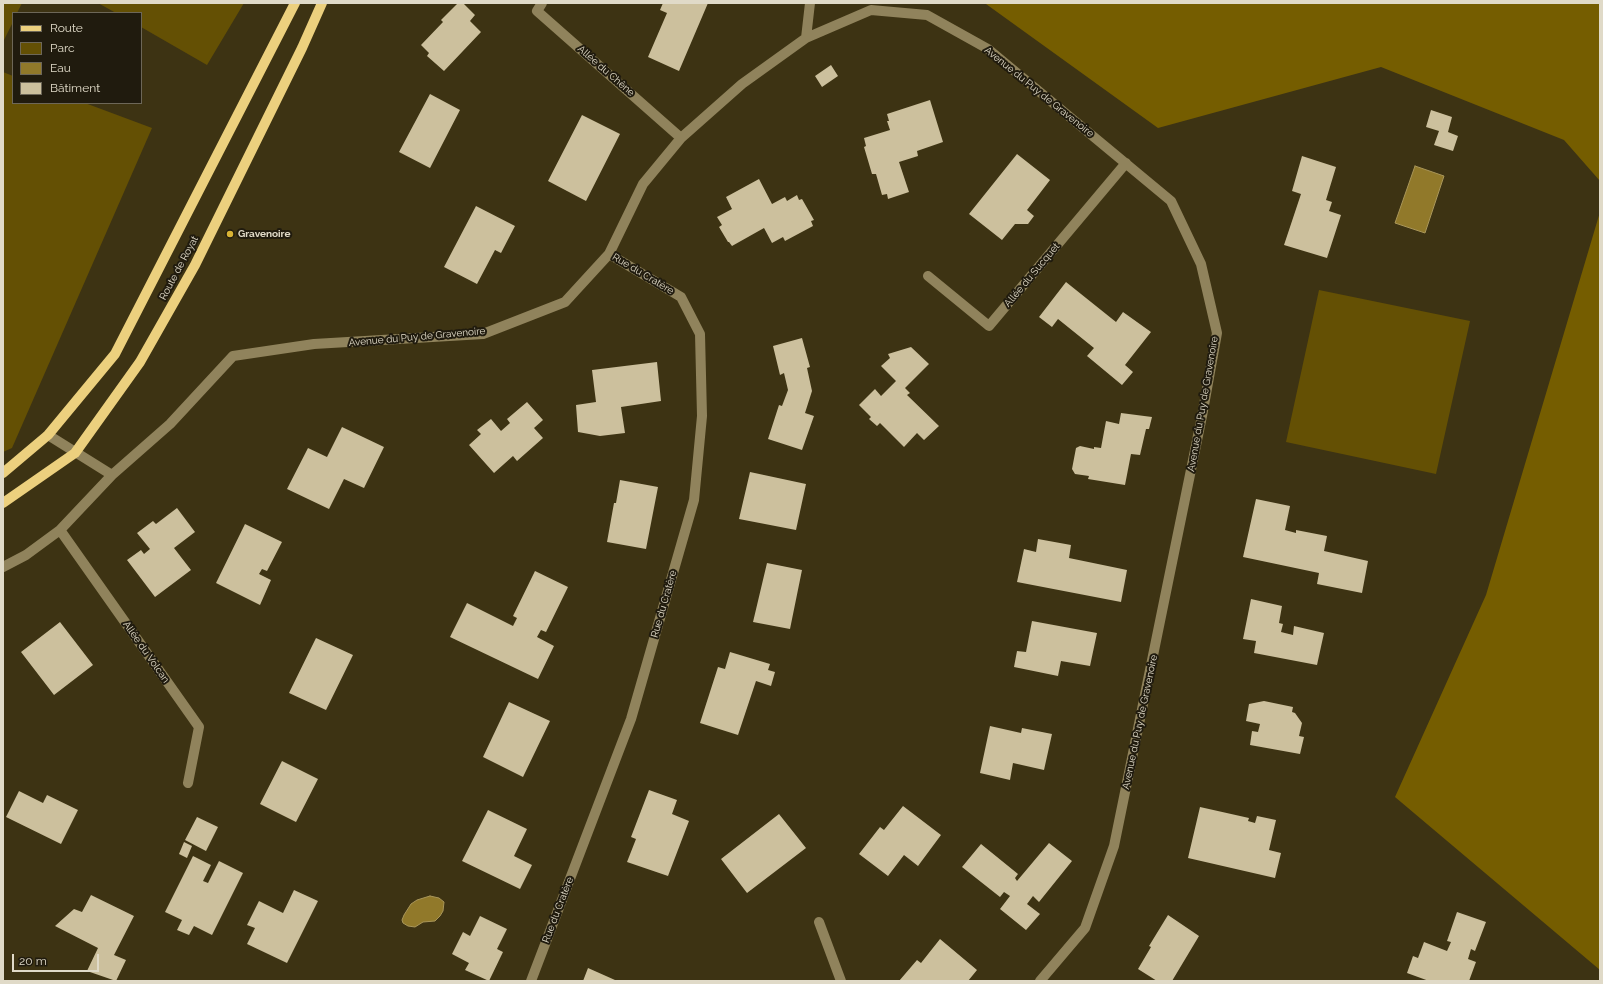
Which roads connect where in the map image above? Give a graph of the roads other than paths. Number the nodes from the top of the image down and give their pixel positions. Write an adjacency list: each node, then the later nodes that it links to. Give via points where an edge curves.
1 (295, 3): 10 (main road, Route de Royat, via 115,354)
2 (322, 3): 11 (main road, Route de Royat, via 195,265 140,362)
3 (542, 3): 6 (street, Allée du Chêne, via 537,11)
4 (810, 3): 5 (street)
5 (806, 38): 6 (street, Avenue du Puy de Gravenoire, via 742,84); 7 (street, Avenue du Puy de Gravenoire, via 871,10 926,15 988,49)
6 (681, 138): 8 (street, Avenue du Puy de Gravenoire, via 643,184)
7 (1126, 163): 9 (street, Allée du Sucquet, via 989,326); 21 (street, Avenue du Puy de Gravenoire, via 1171,201 1201,264 1217,333 1114,846 1085,928)
8 (609, 254): 13 (street, Avenue du Puy de Gravenoire, via 565,302 483,334 314,344 234,356 170,424); 19 (street, Rue du Cratère, via 681,297 700,334 702,416 694,500 631,719)
9 (928, 276)
10 (48, 434): 11 (street); 12 (main road, Route de Royat)
11 (75, 453): 13 (street); 14 (main road, Route de Royat)
12 (3, 473)
13 (112, 475): 15 (street, Avenue du Puy de Gravenoire)
14 (3, 503)
15 (60, 530): 16 (street, Avenue du Puy de Gravenoire, via 26,555); 17 (street, Allée du Volcan, via 199,727)
16 (3, 567)
17 (188, 783)
18 (819, 922): 20 (street)
19 (531, 981)
20 (841, 981)
21 (1040, 981)

